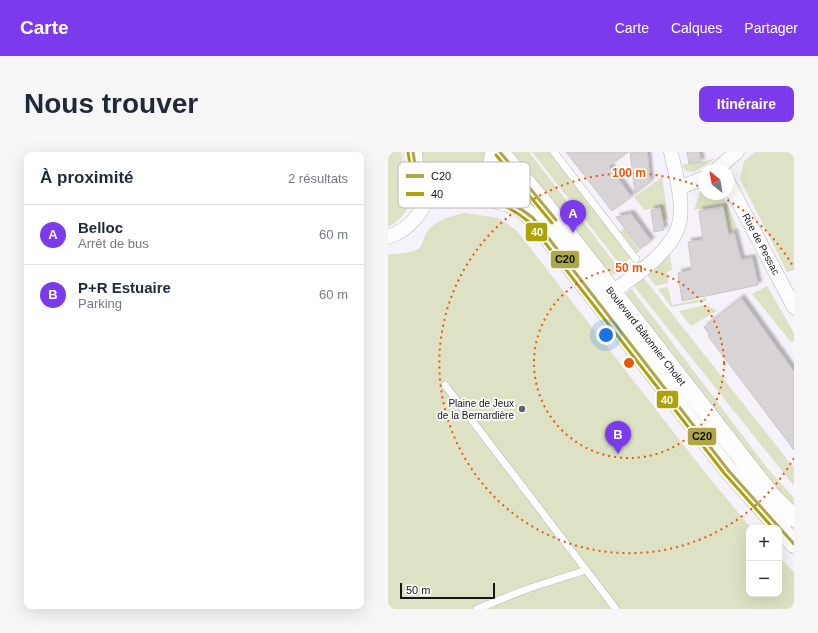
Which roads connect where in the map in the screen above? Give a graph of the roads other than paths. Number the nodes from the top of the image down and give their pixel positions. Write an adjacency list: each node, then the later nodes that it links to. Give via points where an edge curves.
1 (413, 152): 7 (street)
2 (494, 152): 8 (street)
3 (500, 152): 9 (street, Boulevard Bâtonnier Cholet)
4 (554, 152): 18 (lane)
5 (671, 152): 13 (street)
6 (737, 152): 10 (street)
7 (415, 162)
8 (493, 162)
9 (509, 162)
10 (724, 164)
11 (698, 180): 13 (street)
12 (530, 187): 19 (street, Boulevard Bâtonnier Cholet)
13 (679, 188): 19 (street, via 680,219 675,235 662,252)
14 (734, 193): 20 (street, Rue de Pessac)
15 (422, 208): 17 (street, via 408,228)
16 (521, 208): 23 (street, Boulevard Bâtonnier Cholet, via 534,218 728,470)
17 (388, 237)
18 (636, 259)
19 (612, 292): 22 (street, Boulevard Bâtonnier Cholet, via 770,494)
20 (794, 307)
21 (445, 385): 24 (lane)
22 (794, 518)
23 (794, 544)
24 (586, 570): 25 (lane); 26 (lane)
25 (477, 609)
26 (616, 609)

